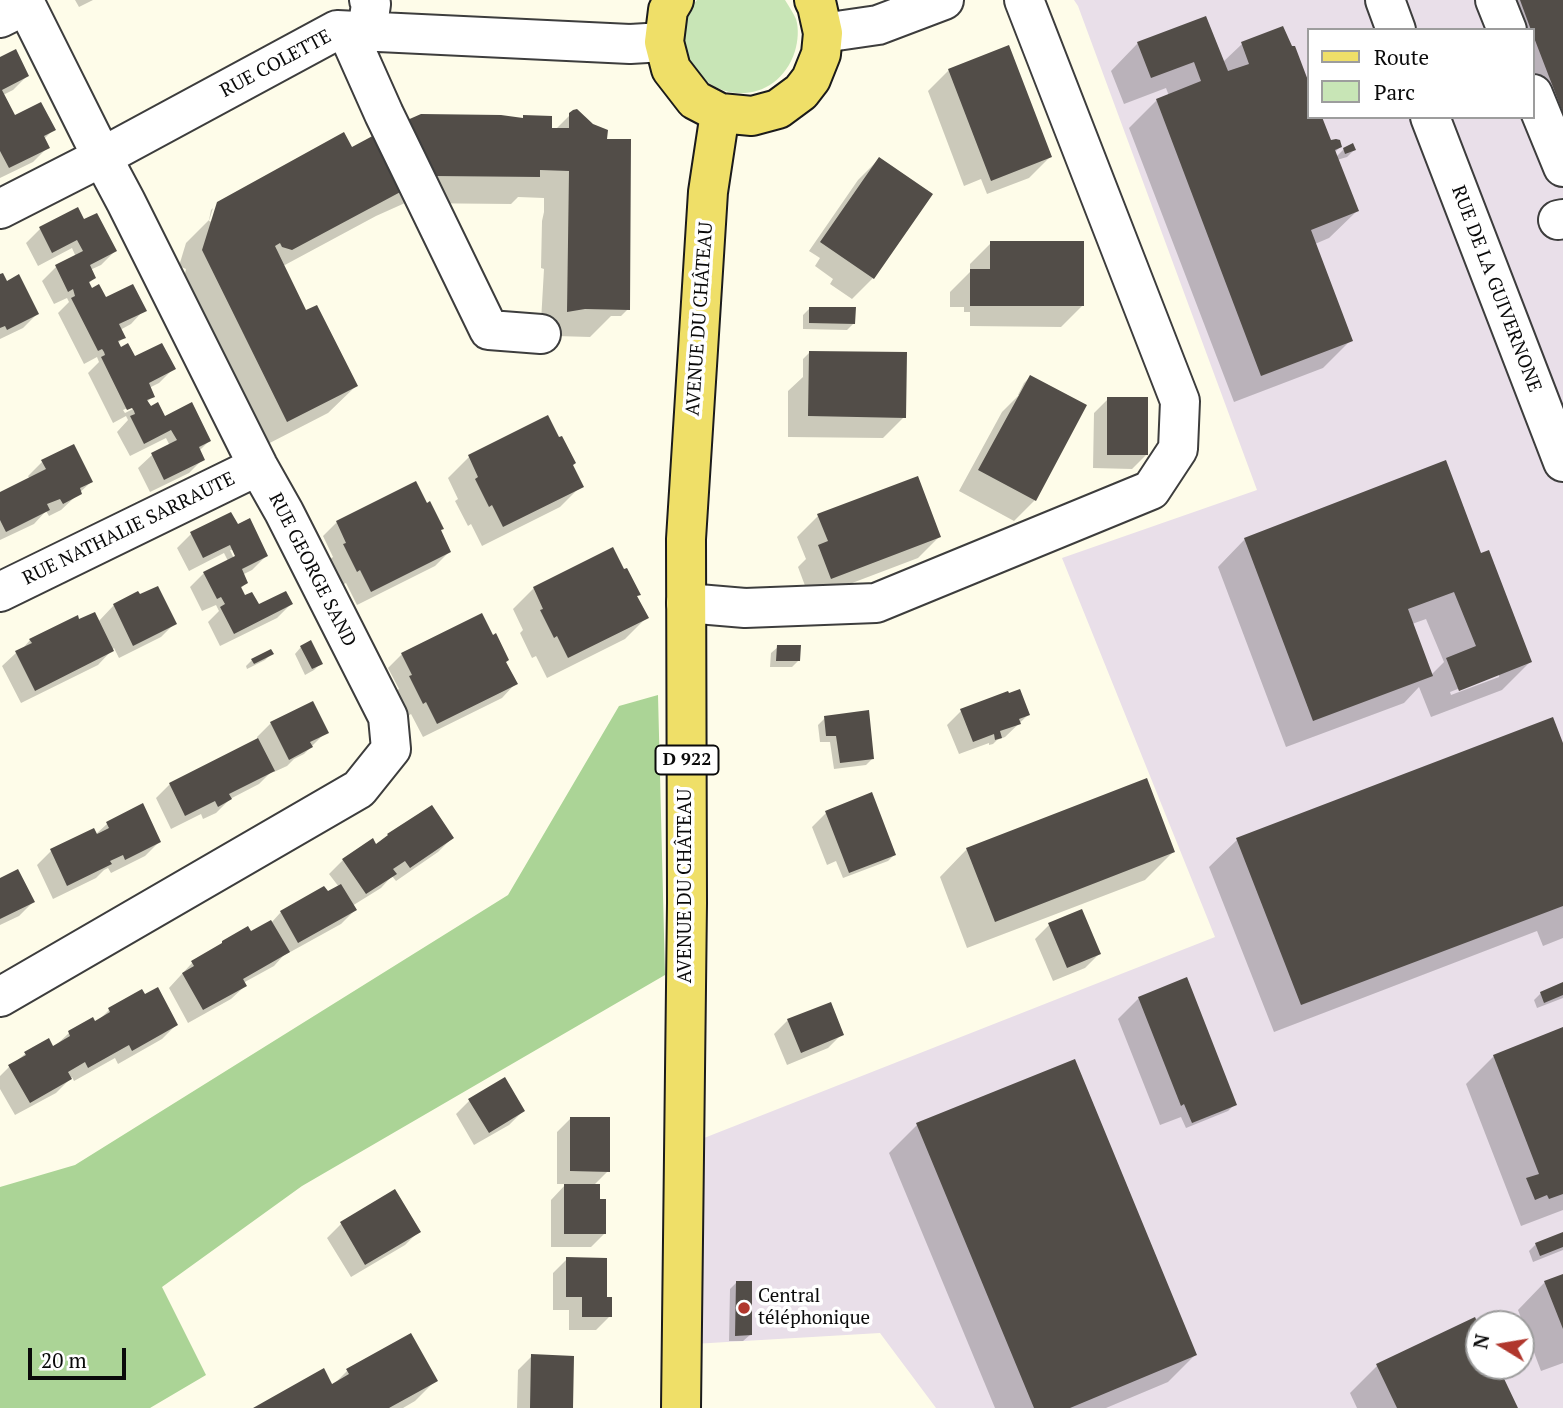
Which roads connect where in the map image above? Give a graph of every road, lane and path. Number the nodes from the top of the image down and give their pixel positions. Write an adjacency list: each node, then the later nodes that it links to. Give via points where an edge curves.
1 (674, 0): 11 (main road, via 668,10)
2 (944, 0): 6 (street, via 878,25)
3 (1024, 0): 22 (street, via 1180,401 1178,449 1151,490 876,603 745,608)
4 (1385, 0): 9 (street)
5 (1495, 0): 10 (street)
6 (818, 17): 13 (main road, via 821,54 800,92 778,108 752,116)
7 (0, 18): 15 (street, RUE GEORGE SAND, via 26,5)
8 (361, 21): 11 (street, RUE COLETTE, via 630,44); 15 (street, RUE COLETTE); 18 (street, via 384,114 489,330)
9 (1395, 28)
10 (1506, 28)
11 (664, 42): 13 (main road, via 671,69 695,100)
12 (1535, 99): 16 (street)
13 (720, 113): 22 (main road, AVENUE DU CHÂTEAU / D 922, via 708,192)
14 (1431, 119): 19 (street, RUE DE LA GUIVERNONE)
15 (102, 157): 17 (street, RUE COLETTE); 20 (street, RUE GEORGE SAND)
16 (1563, 167)
17 (0, 209)
18 (541, 334)
19 (1563, 462)
20 (258, 466): 21 (street, RUE NATHALIE SARRAUTE); 23 (street, RUE GEORGE SAND, via 388,717 391,749 359,789)
21 (0, 592)
22 (686, 603): 24 (main road, AVENUE DU CHÂTEAU / D 922)
23 (0, 997)
24 (681, 1408)

